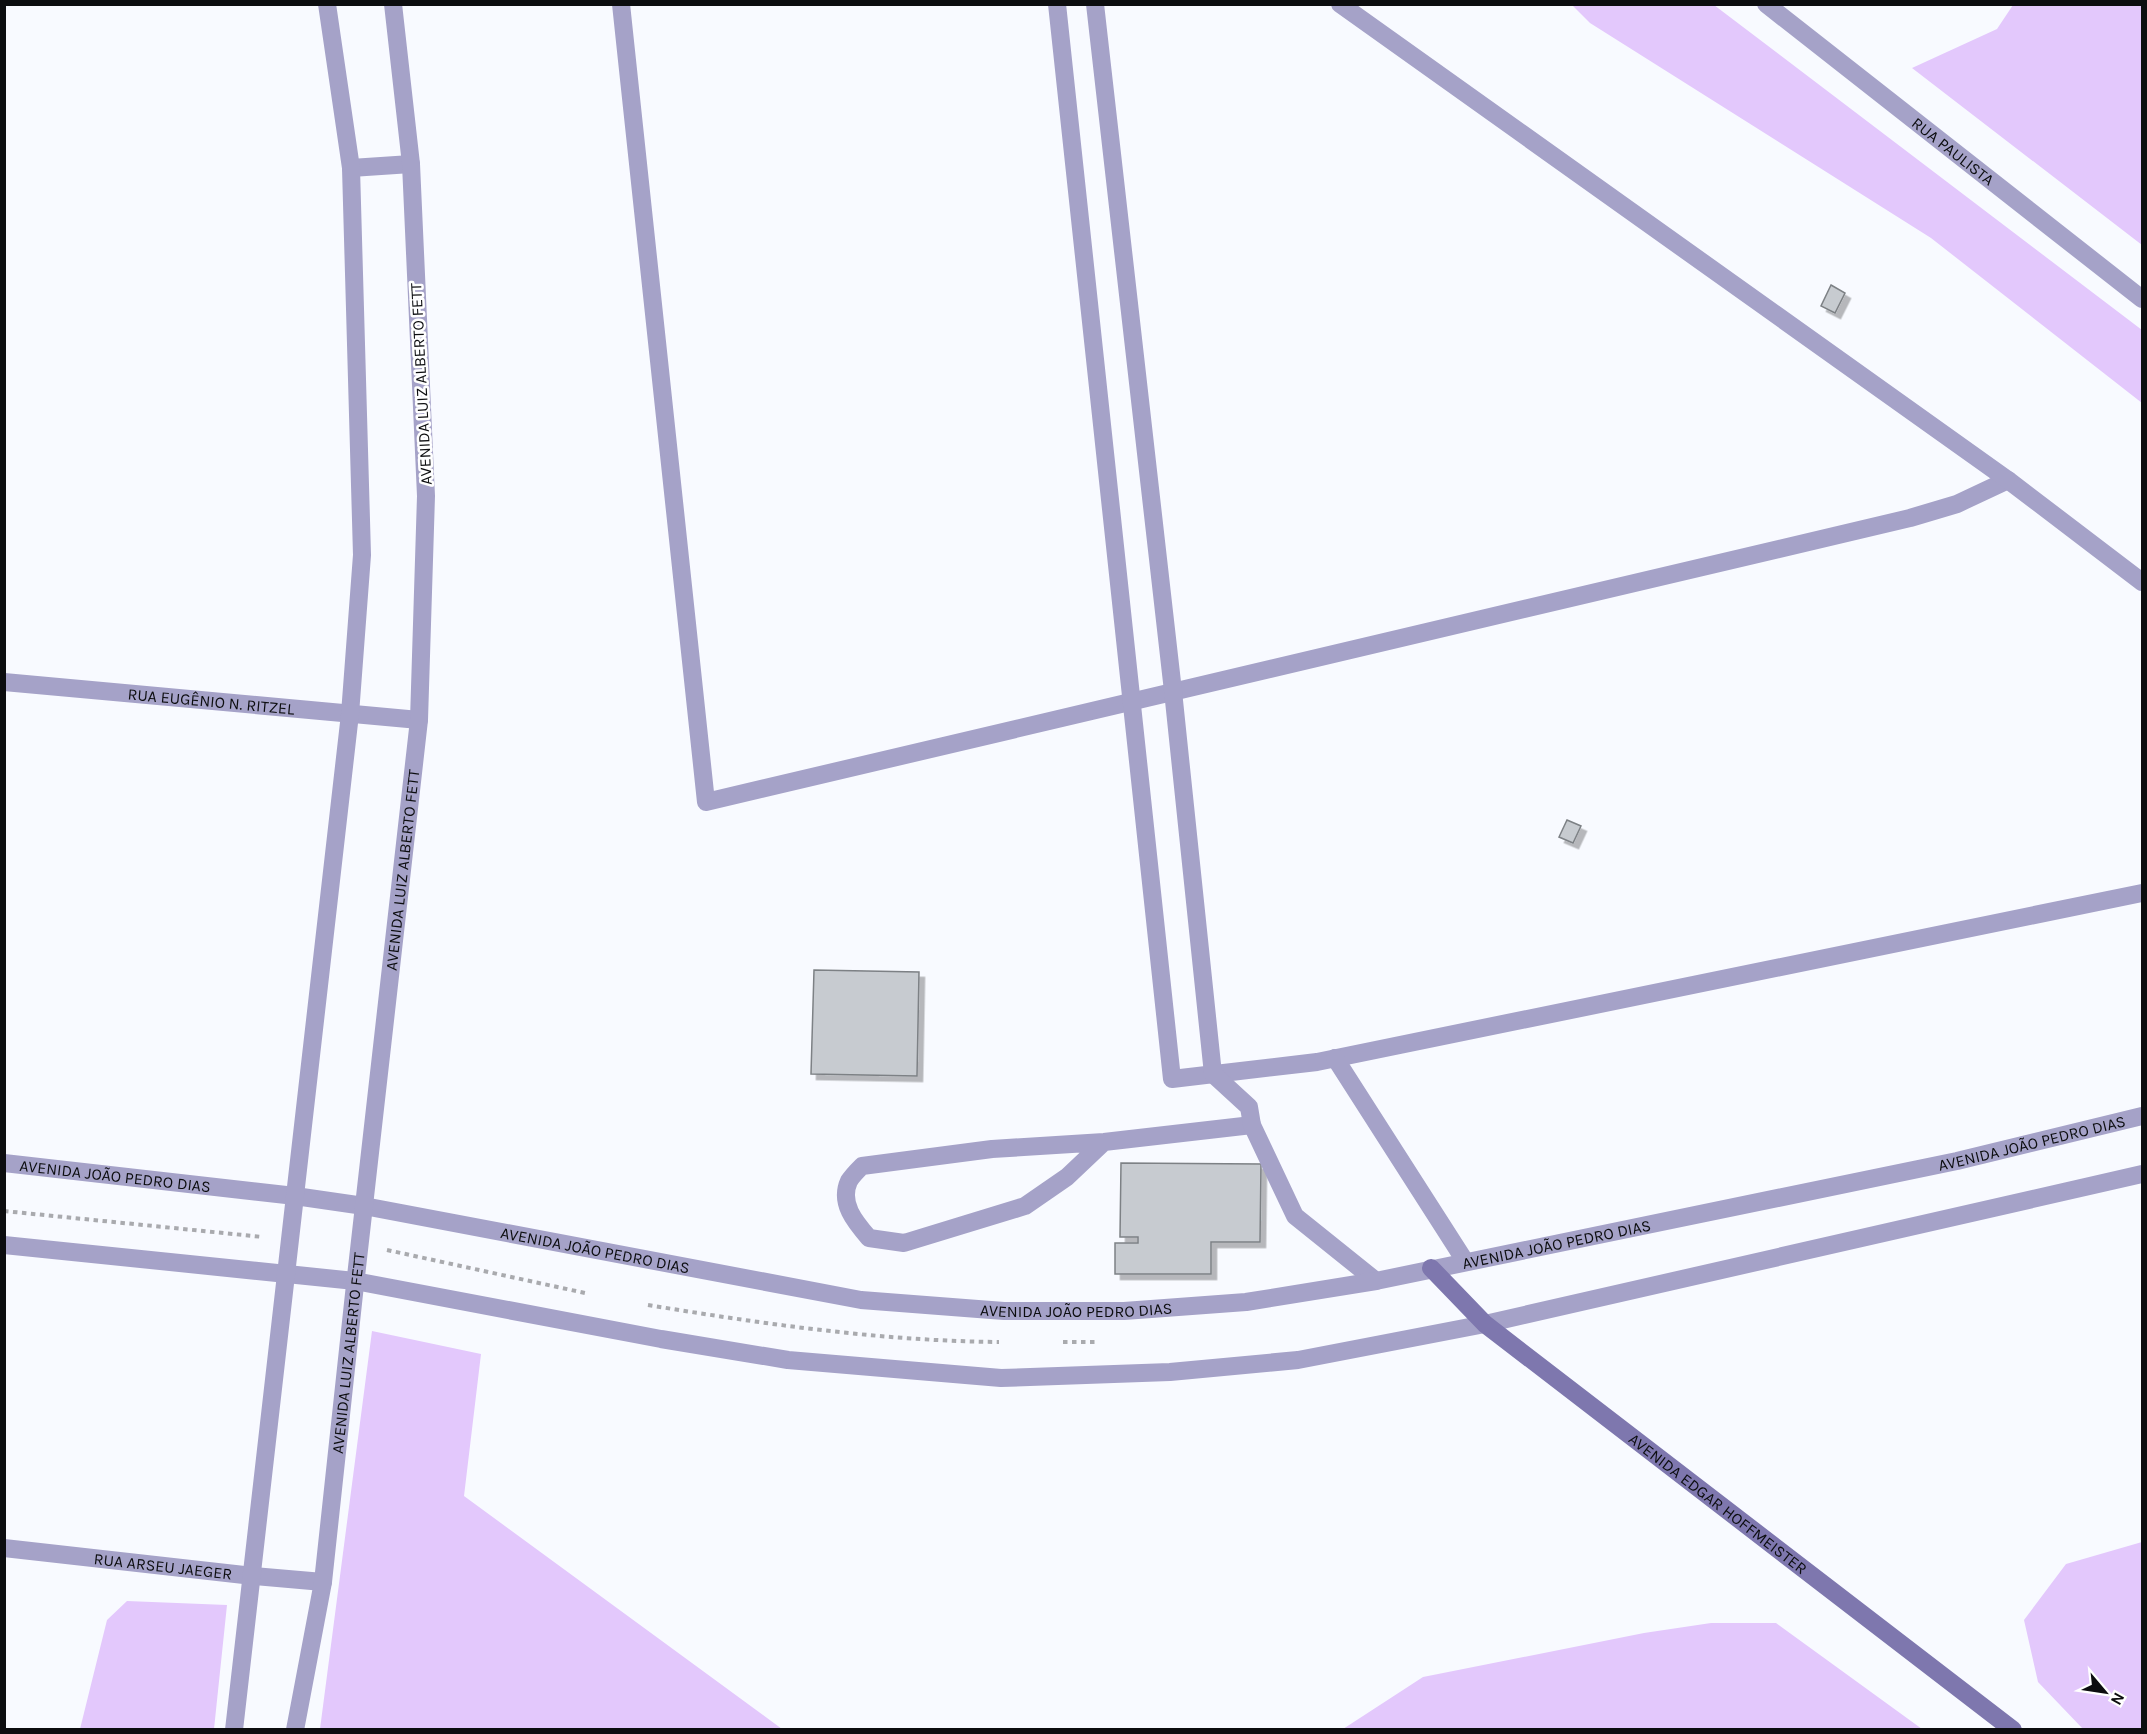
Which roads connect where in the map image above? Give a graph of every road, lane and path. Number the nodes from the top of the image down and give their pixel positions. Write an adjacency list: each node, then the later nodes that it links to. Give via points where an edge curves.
1 (327, 4): 9 (street)
2 (393, 4): 8 (street, AVENIDA LUIZ ALBERTO FETT)
3 (621, 4): 15 (street, via 706,802)
4 (1057, 4): 15 (street)
5 (1095, 4): 14 (street)
6 (1340, 4): 11 (street)
7 (1766, 4): 10 (street, RUA PAULISTA)
8 (411, 164): 9 (street); 17 (street, AVENIDA LUIZ ALBERTO FETT, via 426,496)
9 (351, 168): 16 (street, via 362,555)
10 (2142, 299)
11 (2008, 480): 12 (street); 14 (street, via 1957,504 1910,518)
12 (2142, 582)
13 (4, 682): 16 (street, RUA EUGÊNIO N. RITZEL)
14 (1173, 692): 15 (street); 20 (street)
15 (1133, 702): 20 (street, via 1172,1079)
16 (350, 714): 17 (street, RUA EUGÊNIO N. RITZEL); 26 (street)
17 (419, 720): 27 (street, AVENIDA LUIZ ALBERTO FETT)
18 (2142, 893): 19 (street)
19 (1335, 1058): 20 (street); 31 (street)
20 (1213, 1074): 22 (street, via 1249,1107)
21 (2142, 1116): 31 (street, AVENIDA JOÃO PEDRO DIAS, via 1957,1161)
22 (1252, 1125): 23 (street); 35 (street, via 1295,1216)
23 (1104, 1142): 23 (street, via 992,1149 862,1166 849,1181 846,1201 851,1217 869,1238 904,1243 1024,1206 1067,1177)
24 (4, 1163): 26 (street, AVENIDA JOÃO PEDRO DIAS)
25 (2142, 1174): 36 (street)
26 (295, 1196): 27 (street, AVENIDA JOÃO PEDRO DIAS); 29 (street)
27 (364, 1206): 34 (street, AVENIDA LUIZ ALBERTO FETT); 35 (street, AVENIDA JOÃO PEDRO DIAS, via 861,1300 1004,1311 1124,1311 1246,1302)
28 (4, 1211): 29 (path)
29 (289, 1240): 33 (street)
30 (4, 1245): 33 (street)
31 (1465, 1261): 32 (street, AVENIDA JOÃO PEDRO DIAS)
32 (1431, 1268): 35 (street, AVENIDA JOÃO PEDRO DIAS); 36 (street, AVENIDA EDGAR HOFFMEISTER)
33 (285, 1274): 34 (street); 38 (street)
34 (355, 1281): 36 (street, via 788,1360 1001,1378 1170,1372 1298,1360); 39 (street, AVENIDA LUIZ ALBERTO FETT)
35 (1376, 1281)
36 (1485, 1324): 42 (street, AVENIDA EDGAR HOFFMEISTER)
37 (4, 1548): 38 (street, RUA ARSEU JAEGER)
38 (253, 1576): 39 (street, RUA ARSEU JAEGER); 40 (street)
39 (323, 1582): 41 (street, AVENIDA LUIZ ALBERTO FETT)
40 (234, 1730)
41 (295, 1730)
42 (2013, 1730)

